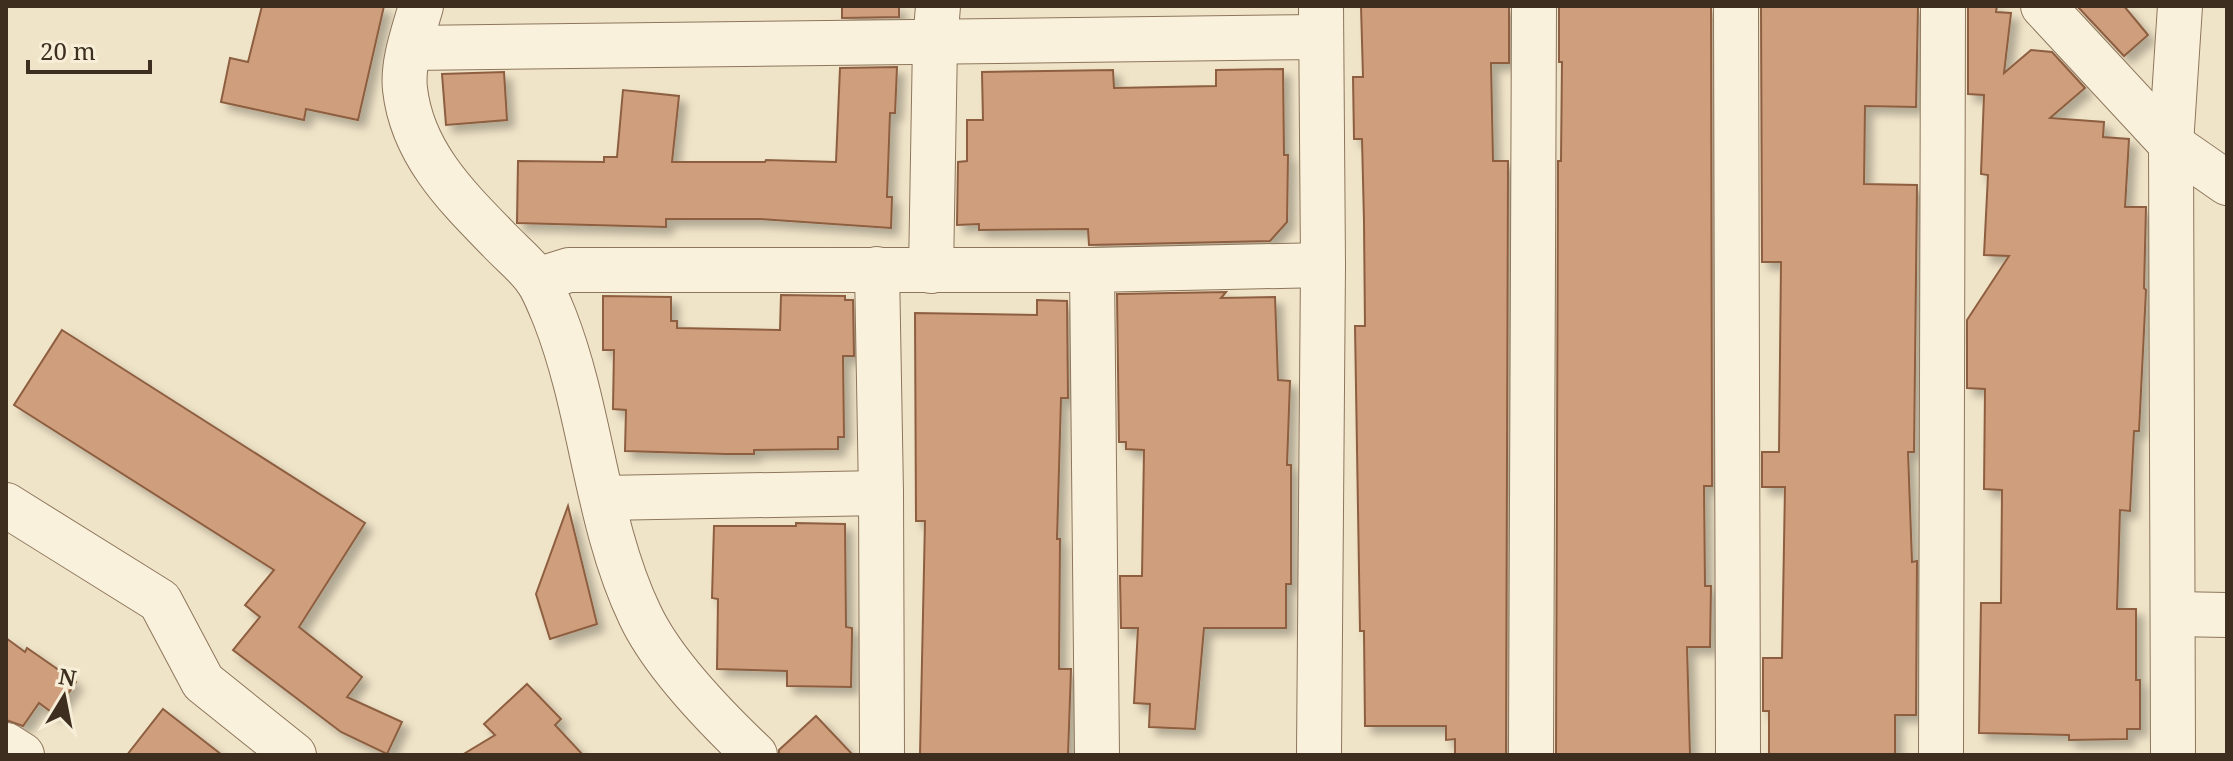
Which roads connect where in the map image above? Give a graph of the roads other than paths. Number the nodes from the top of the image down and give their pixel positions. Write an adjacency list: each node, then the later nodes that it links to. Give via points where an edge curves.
1 (421, 6): 10 (street)
2 (1534, 6): 32 (street)
3 (1736, 6): 33 (street)
4 (1943, 6): 34 (street)
5 (2043, 6): 11 (street)
6 (2180, 6): 11 (street)
7 (1321, 22): 8 (street); 13 (street)
8 (1121, 24): 9 (street)
9 (936, 25): 10 (street); 16 (street)
10 (410, 48): 17 (street, via 405,88 426,154 450,190)
11 (2171, 144): 12 (street); 21 (street)
12 (2227, 183)
13 (1323, 265): 15 (street); 24 (street)
14 (877, 269): 16 (street); 17 (street, via 569,270); 18 (street)
15 (1092, 270): 16 (street); 29 (street)
16 (931, 271)
17 (537, 280): 19 (street, via 574,380)
18 (881, 493): 19 (street); 28 (street)
19 (603, 498): 27 (street, via 641,617 719,721)
20 (6, 505): 26 (street, via 160,601 203,682)
21 (2173, 614): 22 (street); 35 (street)
22 (2227, 615)
23 (6, 745): 25 (street)
24 (1319, 754): 30 (street); 31 (street)
25 (22, 755)
26 (294, 755)
27 (755, 755)
28 (882, 755)
29 (1097, 755)
30 (1307, 755)
31 (1325, 755)
32 (1531, 755)
33 (1738, 755)
34 (1941, 755)
35 (2173, 755)

